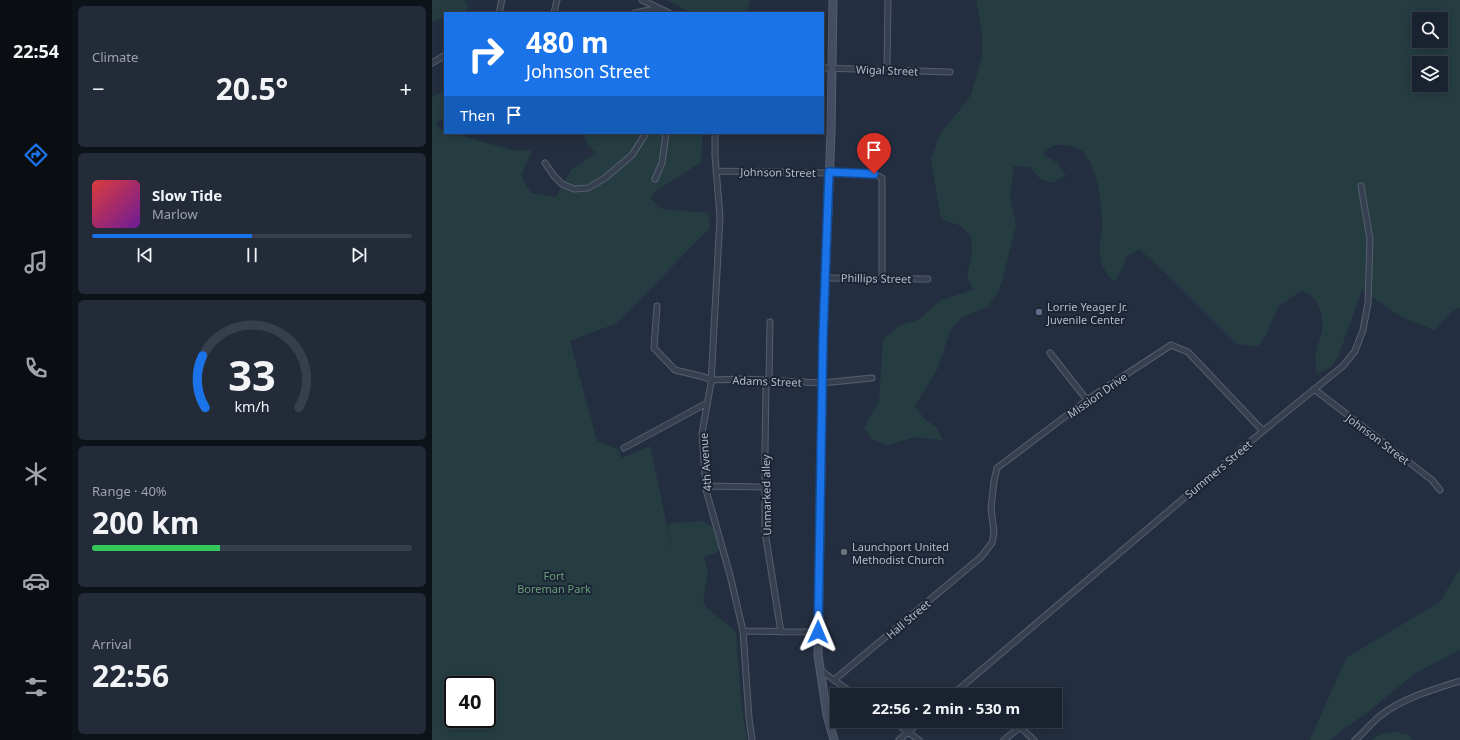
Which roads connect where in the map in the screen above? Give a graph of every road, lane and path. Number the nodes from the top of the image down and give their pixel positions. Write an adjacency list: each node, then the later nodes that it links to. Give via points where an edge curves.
1 (502, 0): 7 (street)
2 (557, 0): 8 (street)
3 (642, 0): 6 (street)
4 (833, 0): 14 (street)
5 (888, 0): 15 (street)
6 (659, 8): 9 (street); 10 (street)
7 (499, 12)
8 (554, 12)
9 (639, 12)
10 (666, 12)
11 (444, 56): 12 (street)
12 (432, 63)
13 (824, 68): 14 (street, Wigal Street)
14 (832, 68): 15 (street, Wigal Street); 22 (street)
15 (887, 69): 16 (street, Wigal Street)
16 (950, 72)
17 (645, 134): 20 (street, via 632,155 605,178 588,188 574,189 562,184)
18 (666, 134): 23 (street, via 662,163)
19 (715, 134): 21 (street, 4th Avenue)
20 (546, 163)
21 (716, 171): 22 (street, Johnson Street); 32 (street, 4th Avenue, via 720,217)
22 (829, 172): 25 (street); 26 (street, Johnson Street, via 874,174 882,178)
23 (655, 179)
24 (1361, 186): 35 (street, Summers Street, via 1370,239 1368,303 1363,330 1355,351 1343,366)
25 (825, 278): 26 (street, Phillips Street); 34 (street)
26 (882, 279): 27 (street, Phillips Street)
27 (928, 279)
28 (657, 306): 32 (street, Adams Street, via 654,348 675,370)
29 (770, 322): 33 (street, Unmarked alley)
30 (1050, 353): 36 (street)
31 (872, 378): 34 (street, Adams Street)
32 (711, 380): 33 (street, Adams Street); 37 (street, 4th Avenue)
33 (767, 381): 34 (street, Adams Street); 41 (street, Unmarked alley)
34 (822, 383): 46 (street)
35 (1314, 389): 38 (street, Summers Street); 42 (street, Johnson Street, via 1432,480)
36 (1087, 400): 38 (street, Mission Drive, via 1171,345 1188,352); 43 (street, Mission Drive, via 997,468 990,508 994,533 992,543)
37 (707, 403): 39 (street); 40 (street, 4th Avenue, via 702,433)
38 (1263, 431): 51 (street, Summers Street)
39 (624, 448)
40 (706, 486): 41 (street); 44 (street, 4th Avenue)
41 (765, 487): 45 (street, Unmarked alley, via 765,532)
42 (1440, 490)
43 (981, 557): 48 (street, Hall Street)
44 (743, 631): 45 (street); 55 (street, 4th Avenue)
45 (781, 632): 46 (street)
46 (818, 632): 47 (street)
47 (820, 670): 48 (street); 56 (street)
48 (834, 680): 50 (street)
49 (1460, 681): 61 (street, via 1402,703 1381,715)
50 (845, 688)
51 (960, 688)
52 (903, 728): 54 (street)
53 (913, 728): 54 (street)
54 (908, 732): 57 (street); 58 (street)
55 (752, 740)
56 (834, 740)
57 (899, 740)
58 (919, 740)
59 (1004, 740): 60 (street, via 1020,727)
60 (1034, 740)
61 (1355, 740)

